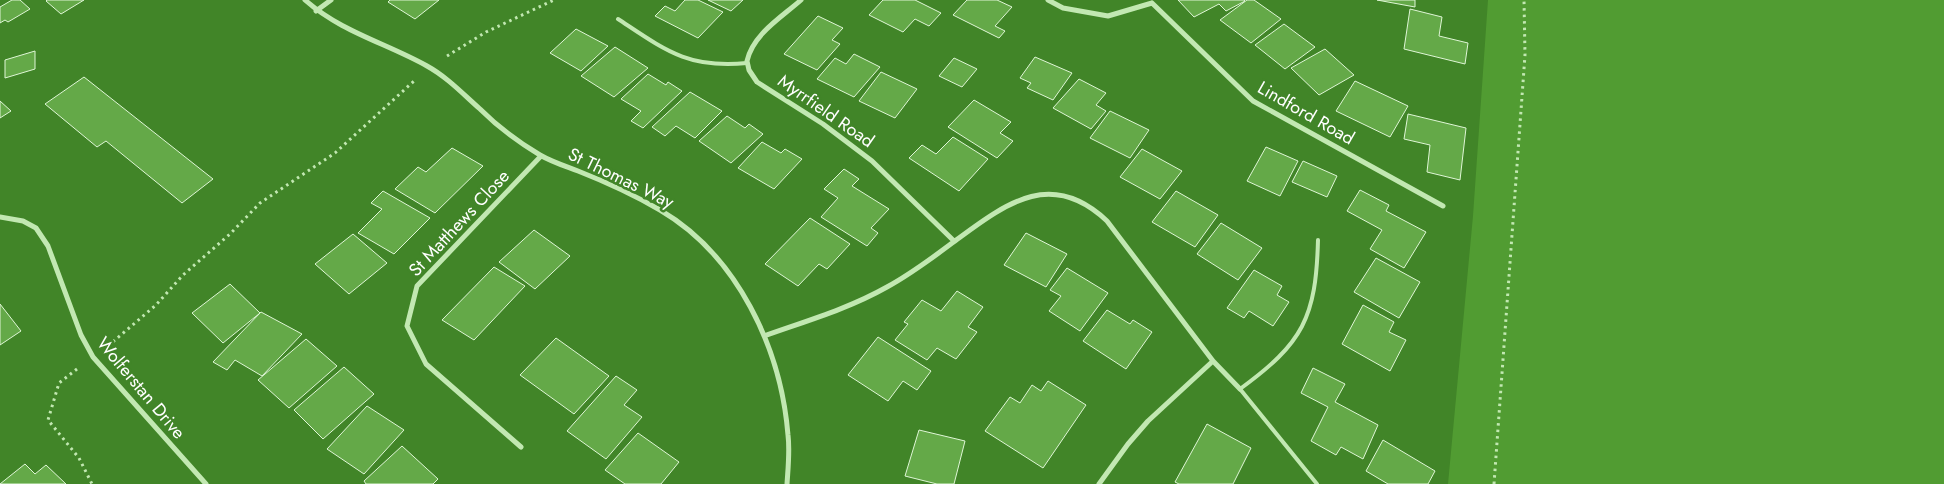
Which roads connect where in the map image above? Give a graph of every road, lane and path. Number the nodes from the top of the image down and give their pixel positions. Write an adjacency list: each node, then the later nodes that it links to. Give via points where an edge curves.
1 (305, 0): 8 (street, St Thomas Way)
2 (331, 0): 8 (street)
3 (554, 0): 11 (path, via 486,32)
4 (801, 0): 10 (street, via 750,48)
5 (1048, 0): 7 (street, via 1063,8 1108,16)
6 (1524, 0): 27 (path, via 1525,55)
7 (1153, 2): 13 (street, Lindford Road, via 1253,101)
8 (316, 11): 11 (street, St Thomas Way, via 358,36)
9 (618, 19): 10 (lane, via 688,60 725,65)
10 (747, 63): 16 (street, Myrrfield Road, via 757,82 816,119 872,161)
11 (430, 68): 12 (street, St Thomas Way); 18 (path, via 335,153 260,203 183,275 156,305)
12 (541, 156): 17 (street, St Thomas Way, via 640,200 693,233 731,275); 21 (street, St Matthews Close, via 417,286 407,326 426,364)
13 (1444, 206)
14 (0, 216): 18 (street, Wolferstan Drive, via 23,221 36,228 48,246 81,335)
15 (1318, 240): 20 (lane, via 1316,293 1299,336 1282,357)
16 (954, 241): 17 (street, via 874,294); 19 (street, via 1019,200 1057,196 1085,203 1107,221)
17 (764, 336): 24 (street, St Thomas Way, via 788,432)
18 (93, 357): 22 (path, via 59,384 48,420 77,455); 23 (street, Wolferstan Drive)
19 (1214, 361): 20 (street); 25 (street, via 1148,421)
20 (1240, 389): 26 (lane)
21 (521, 447)
22 (92, 484)
23 (206, 484)
24 (787, 484)
25 (1099, 484)
26 (1317, 484)
27 (1494, 484)

